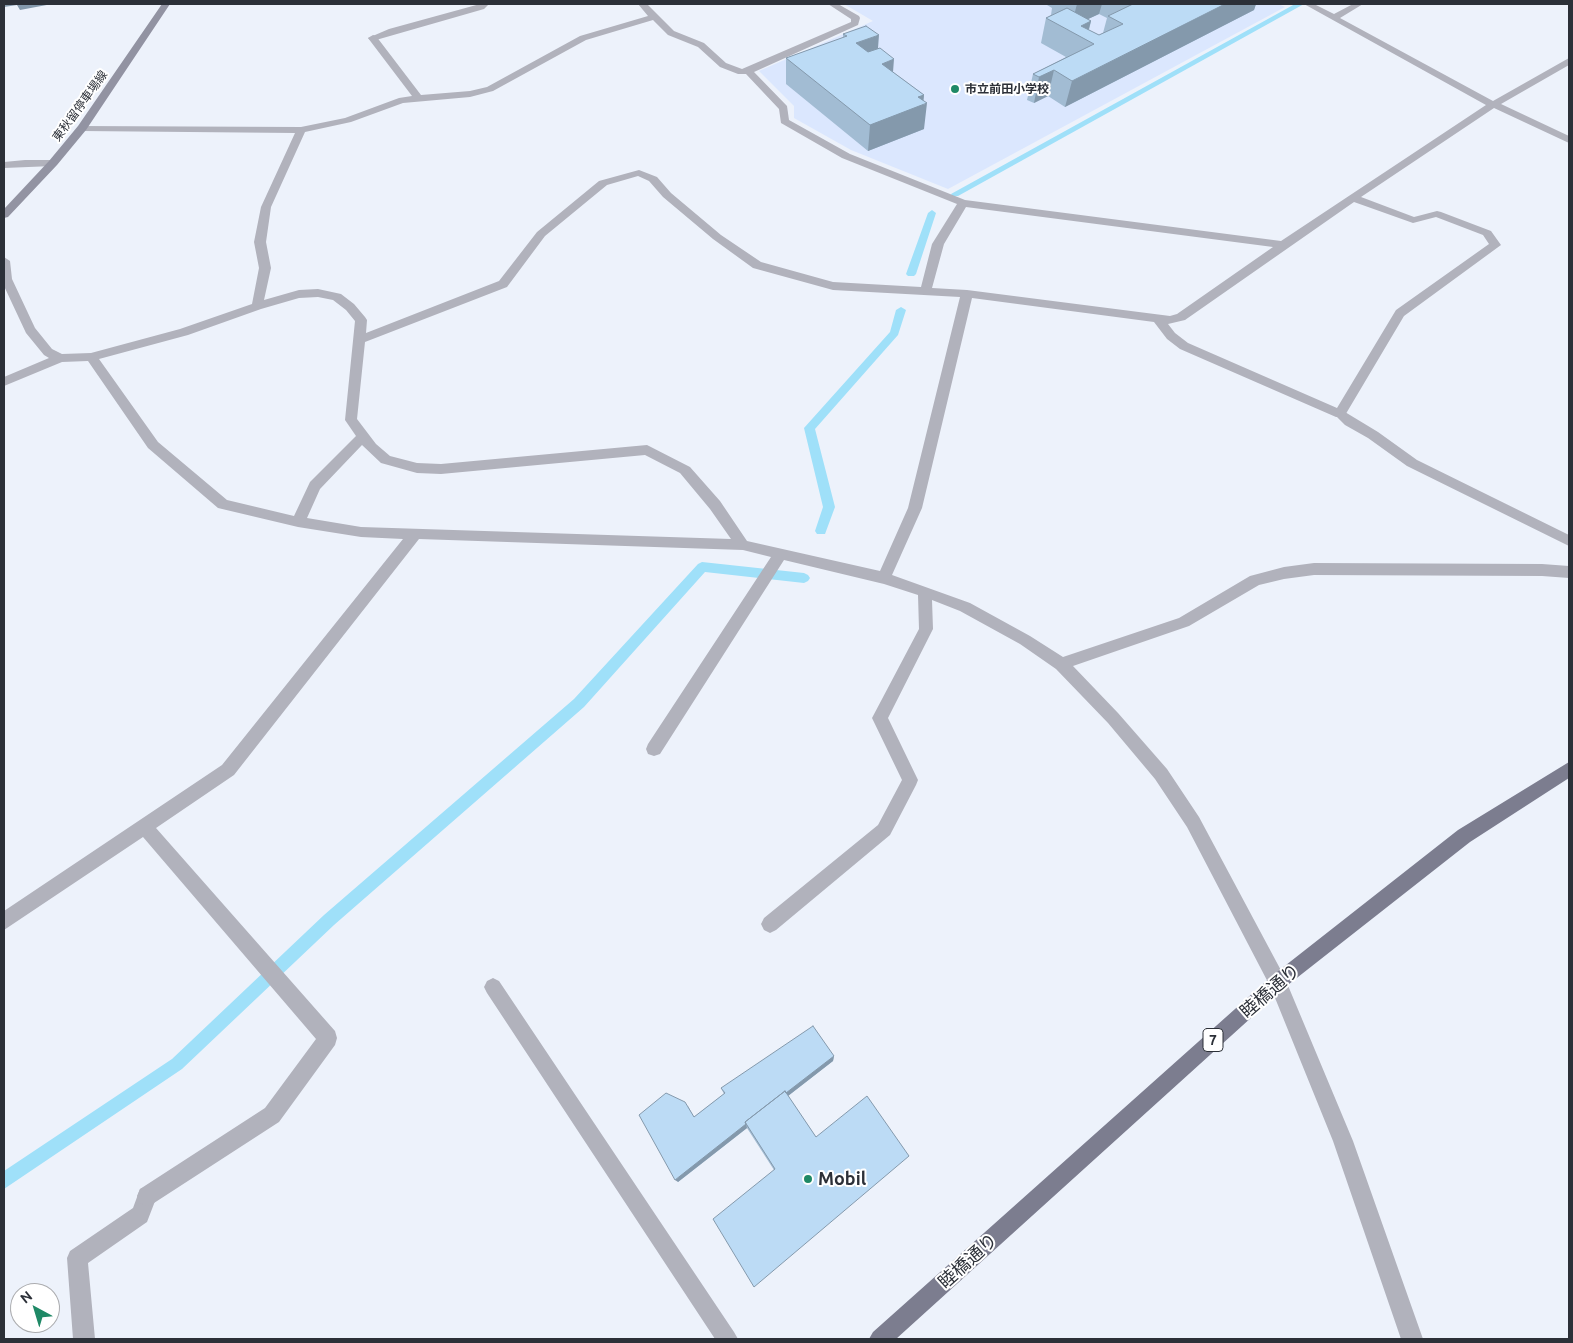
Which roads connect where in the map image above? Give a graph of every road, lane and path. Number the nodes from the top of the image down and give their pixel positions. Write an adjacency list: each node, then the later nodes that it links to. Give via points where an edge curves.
1 (166, 4): 13 (main road, 東秋留停車場線)
2 (485, 4): 11 (street, via 373,38)
3 (642, 4): 7 (street)
4 (832, 4): 10 (street, via 856,18 855,23)
5 (1359, 4): 8 (street)
6 (1311, 5): 8 (street)
7 (654, 17): 10 (street, via 671,33 701,45 723,65 740,72); 11 (street, via 583,38 490,89)
8 (1334, 18): 12 (street)
9 (1569, 61): 12 (street)
10 (748, 71): 19 (street, via 784,108 784,121 846,156)
11 (419, 99): 14 (street, via 402,100 348,120)
12 (1494, 104): 15 (street); 18 (street)
13 (82, 128): 14 (street); 16 (main road, 東秋留停車場線)
14 (301, 130): 25 (street, via 266,207 260,242 265,268)
15 (1569, 140)
16 (53, 163): 17 (street); 20 (main road, 東秋留停車場線)
17 (4, 165)
18 (1352, 198): 21 (street); 31 (street, via 1413,220 1437,214 1487,232 1495,245 1400,313)
19 (962, 203): 21 (street); 23 (street, via 938,244)
20 (4, 215)
21 (1283, 244): 26 (street, via 1181,317)
22 (4, 261): 28 (street, via 6,279 30,330 48,352)
23 (926, 292): 24 (street); 27 (street, via 833,286 756,265 667,196 653,179 639,173 603,183 541,234 503,284)
24 (967, 294): 26 (street); 39 (street, via 915,508)
25 (256, 306): 27 (street, via 299,294 337,297 361,320); 29 (street, via 184,332)
26 (1159, 320): 31 (street, via 1184,346)
27 (358, 340): 32 (street, via 351,420)
28 (60, 358): 29 (street); 30 (street)
29 (91, 358): 33 (street, via 153,444 223,504)
30 (4, 382)
31 (1340, 414): 35 (street, via 1412,463)
32 (362, 437): 33 (street, via 315,486); 36 (street, via 386,460 417,468 441,469 647,450 685,470)
33 (298, 522): 34 (street, via 361,532)
34 (416, 533): 36 (street); 44 (street, via 228,770)
35 (1569, 541)
36 (743, 544): 37 (street)
37 (778, 557): 39 (street); 42 (street)
38 (1569, 572): 41 (street, via 1314,569 1284,573 1255,580 1184,622)
39 (884, 578): 40 (street)
40 (925, 591): 41 (street, via 982,616); 46 (street, via 926,629 880,718 910,780 884,830)
41 (1061, 664): 47 (street, via 1161,774 1193,822)
42 (654, 750)
43 (1569, 769): 47 (main road, 睦橋通り / 7, via 1464,836)
44 (144, 827): 45 (street); 49 (street, via 328,1038 272,1115 147,1196 140,1215 77,1258)
45 (4, 921)
46 (770, 924)
47 (1278, 982): 51 (main road, 睦橋通り / 7); 52 (street, via 1344,1141)
48 (493, 987): 50 (street)
49 (84, 1339)
50 (727, 1339)
51 (880, 1339)
52 (1412, 1339)

